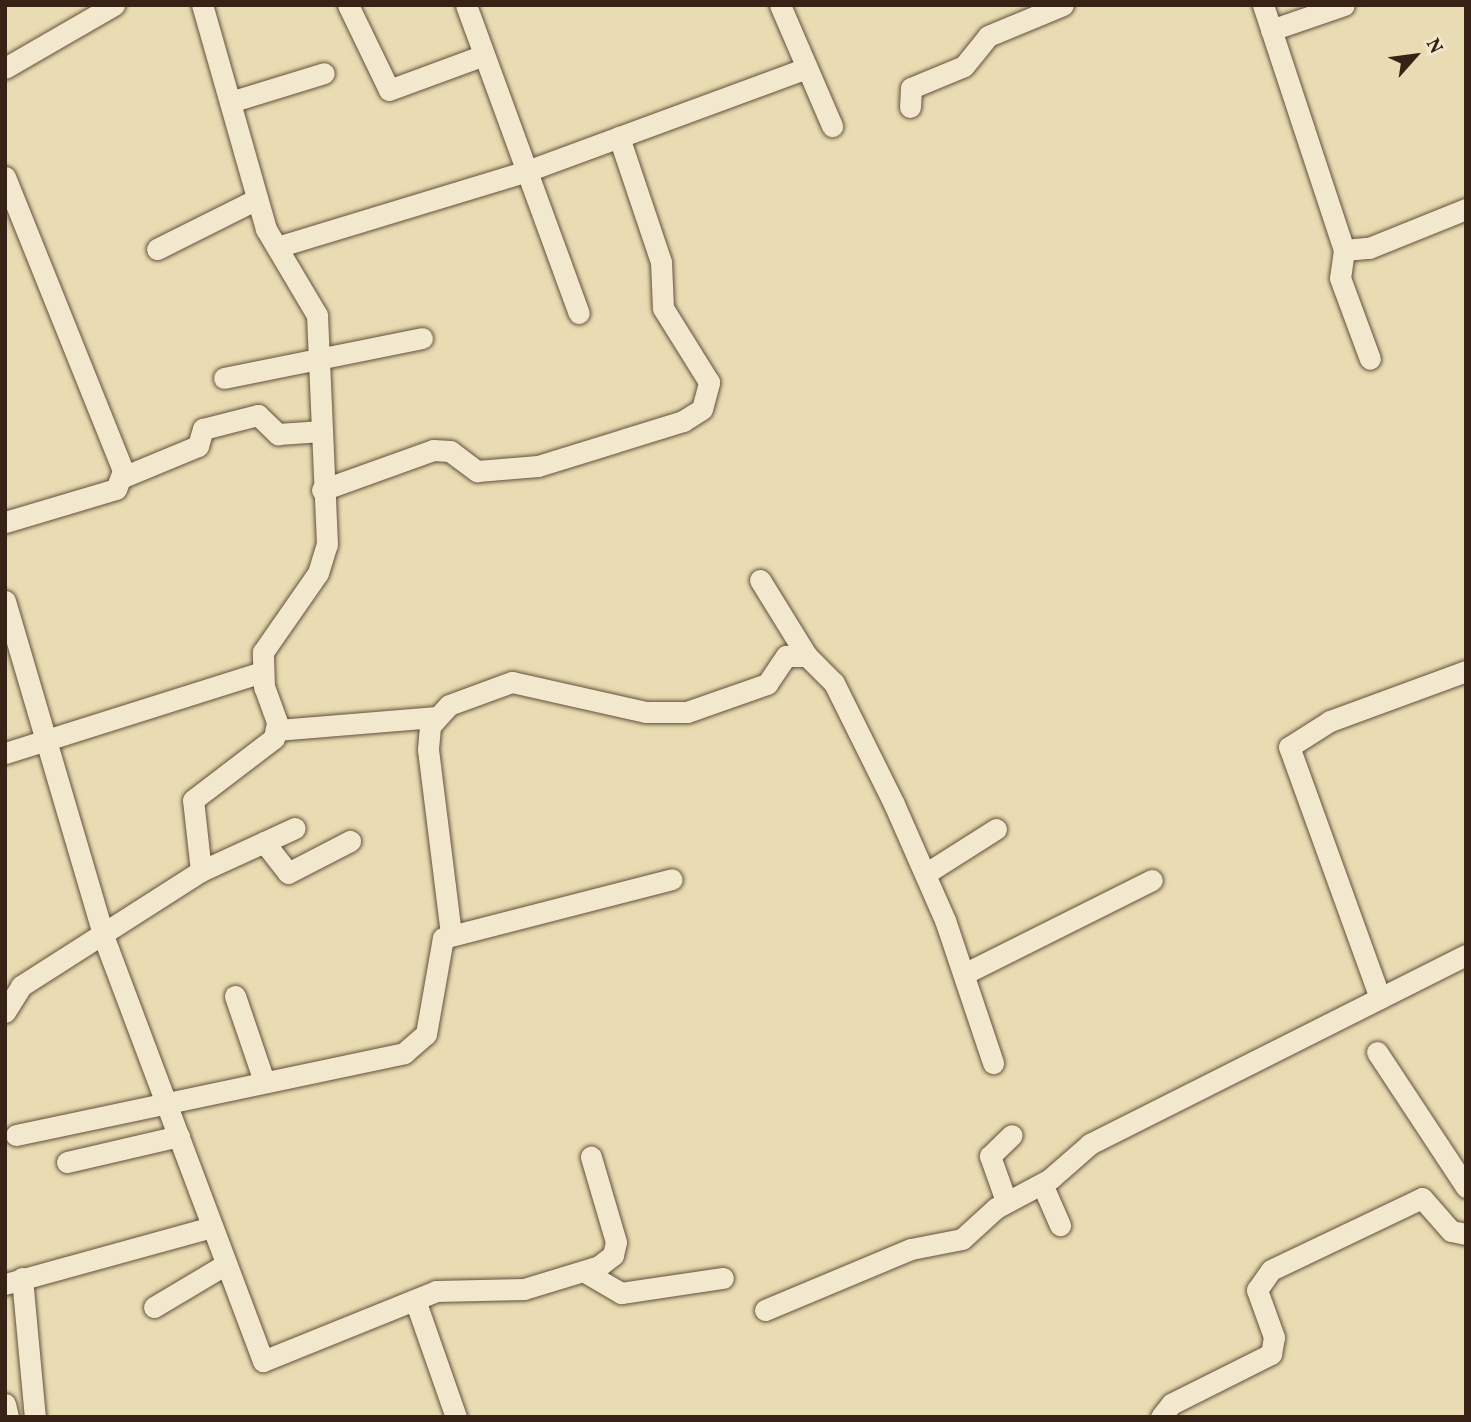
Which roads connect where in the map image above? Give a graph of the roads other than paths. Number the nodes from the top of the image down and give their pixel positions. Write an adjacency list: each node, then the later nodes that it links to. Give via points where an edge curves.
1 (114, 5): 11 (street)
2 (202, 5): 14 (street)
3 (348, 5): 10 (street, via 389,90)
4 (466, 5): 10 (street)
5 (780, 5): 12 (street)
6 (1063, 5): 15 (street, via 988,36 964,66 911,88)
7 (1263, 5): 9 (street)
8 (1344, 5): 9 (street)
9 (1271, 30): 24 (street)
10 (484, 55): 18 (street)
11 (5, 68)
12 (807, 68): 16 (street); 17 (street)
13 (324, 73): 14 (street)
14 (230, 102): 20 (street)
15 (910, 107)
16 (832, 126)
17 (619, 137): 18 (street); 32 (street, via 661,262 663,308 709,382 702,409 683,421 538,466 477,471 450,451 433,450)
18 (527, 171): 22 (street); 25 (street)
19 (5, 177): 31 (street)
20 (257, 199): 22 (street); 23 (street)
21 (1466, 209): 24 (street, via 1358,252)
22 (277, 247): 27 (street, via 309,294)
23 (157, 249)
24 (1344, 250): 28 (street, via 1339,278)
25 (579, 313)
26 (422, 338): 27 (street)
27 (324, 357): 29 (street); 30 (street)
28 (1370, 359)
29 (224, 378)
30 (322, 431): 31 (street, via 278,433 258,415 203,429 198,446); 32 (street)
31 (123, 477): 33 (street, via 116,489)
32 (322, 490): 37 (street, via 324,559 263,652)
33 (5, 522)
34 (760, 580): 36 (street)
35 (5, 601): 41 (street)
36 (807, 656): 39 (street, via 786,656 767,684 687,712 646,712 512,682 489,687); 48 (street, via 834,683)
37 (262, 671): 40 (street); 41 (street)
38 (1466, 671): 56 (street, via 1331,721 1289,747)
39 (435, 717): 40 (street); 51 (street, via 428,749)
40 (277, 730): 47 (street, via 193,800)
41 (48, 739): 42 (street); 52 (street)
42 (5, 752)
43 (295, 828): 46 (street)
44 (996, 829): 48 (street)
45 (350, 841): 46 (street, via 288,873)
46 (264, 842): 47 (street)
47 (201, 871): 52 (street)
48 (925, 874): 54 (street)
49 (672, 879): 51 (street)
50 (1152, 880): 54 (street)
51 (451, 934): 60 (street, via 440,946 426,1034 417,1046)
52 (104, 938): 57 (street, via 21,986); 61 (street)
53 (1466, 955): 56 (street)
54 (964, 974): 59 (street)
55 (235, 996): 60 (street)
56 (1380, 998): 67 (street, via 1090,1144)
57 (5, 1012)
58 (1377, 1052): 68 (street)
59 (993, 1063)
60 (264, 1081): 61 (street)
61 (167, 1099): 62 (street); 64 (street)
62 (16, 1135)
63 (1012, 1135): 69 (street, via 990,1156)
64 (179, 1136): 66 (street); 71 (street)
65 (591, 1157): 74 (street, via 616,1242 613,1255)
66 (67, 1162)
67 (1042, 1184): 69 (street); 70 (street)
68 (1466, 1187)
69 (1006, 1201): 79 (street, via 962,1239 911,1249)
70 (1060, 1225)
71 (212, 1227): 73 (street); 76 (street)
72 (1466, 1234): 84 (street, via 1451,1231 1422,1198 1271,1269 1257,1285 1275,1343 1271,1354 1171,1404)
73 (226, 1264): 77 (street, via 259,1355 268,1362); 78 (street)
74 (585, 1272): 75 (street, via 621,1293); 77 (street, via 524,1289 452,1287)
75 (723, 1278)
76 (14, 1281): 82 (street)
77 (415, 1300): 83 (street)
78 (155, 1307)
79 (765, 1310)
80 (5, 1404): 81 (street)
81 (8, 1417)
82 (35, 1417)
83 (456, 1417)
84 (1161, 1417)

